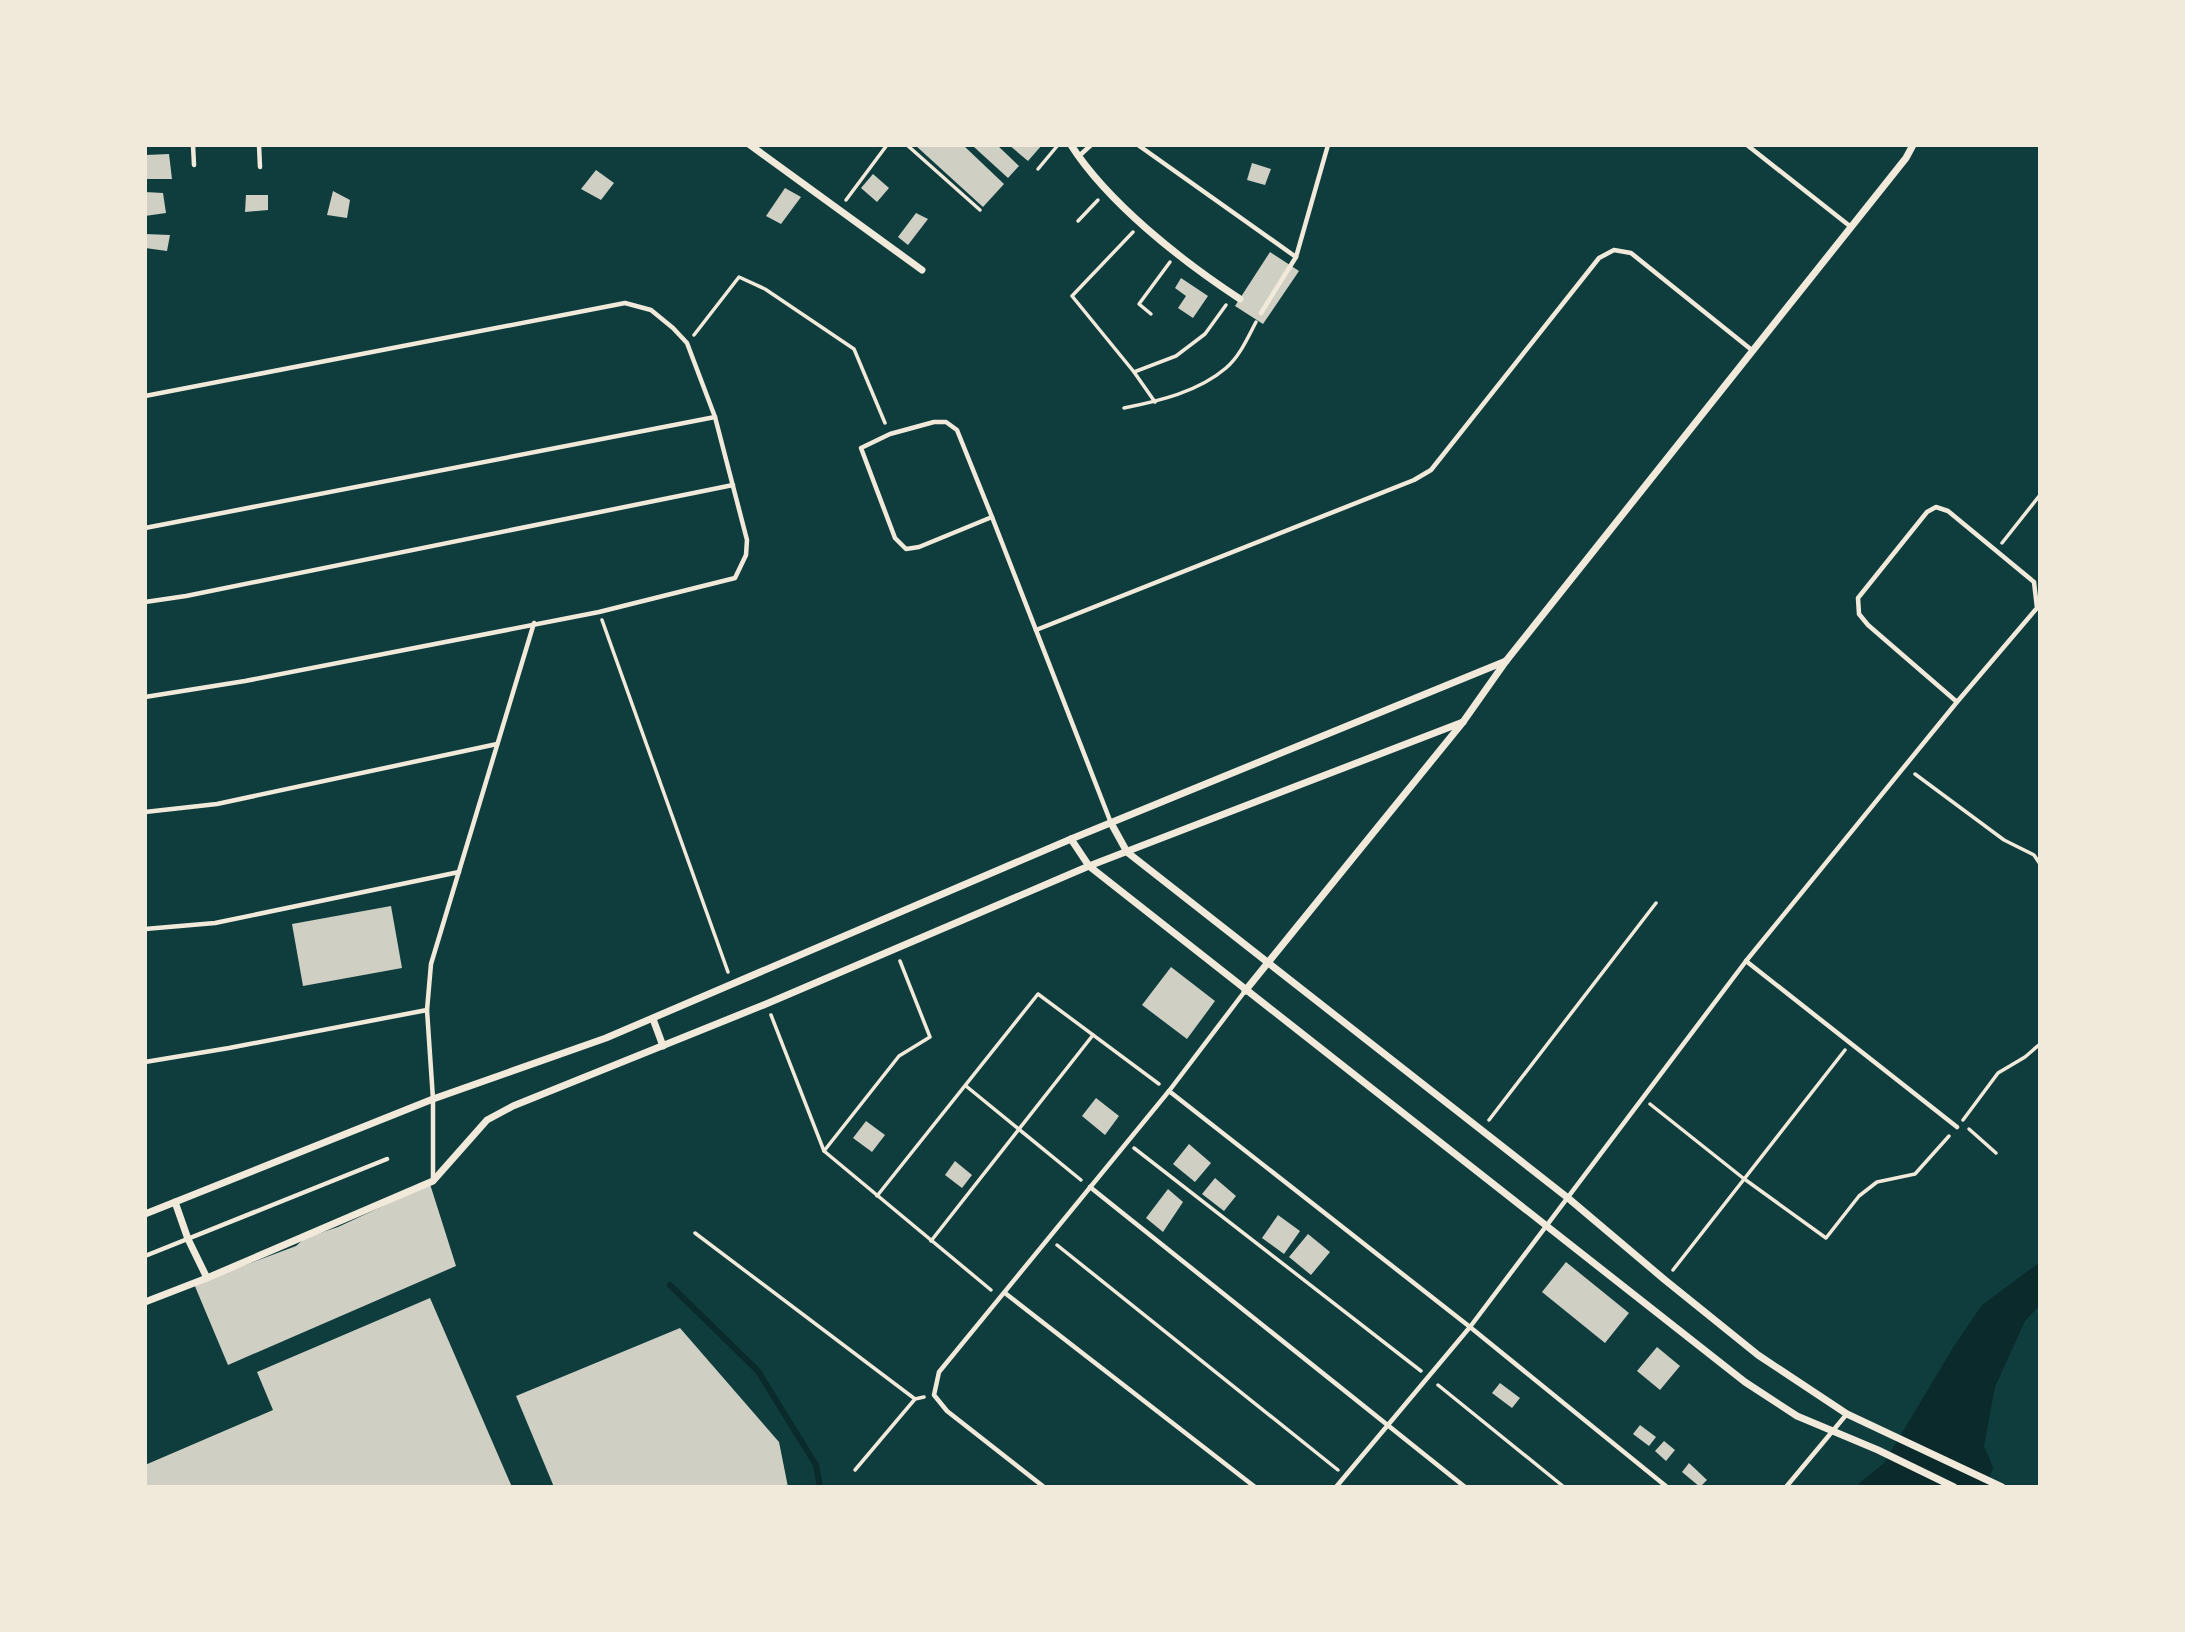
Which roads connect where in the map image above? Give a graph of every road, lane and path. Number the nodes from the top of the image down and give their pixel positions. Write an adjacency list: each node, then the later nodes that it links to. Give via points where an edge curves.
1 (193, 145): 14 (lane)
2 (259, 145): 15 (lane)
3 (750, 145): 18 (street)
4 (887, 145): 18 (path)
5 (907, 145): 19 (path)
6 (1058, 145): 16 (path)
7 (1071, 145): 13 (street)
8 (1091, 145): 13 (lane)
9 (1138, 145): 24 (lane)
10 (1328, 145): 24 (lane)
11 (1746, 145): 22 (lane)
12 (1913, 145): 22 (street)
13 (1078, 157): 17 (street)
14 (194, 165)
15 (260, 167)
16 (1038, 169)
17 (1107, 190): 20 (path); 21 (street)
18 (838, 210): 25 (street)
19 (980, 210)
20 (1078, 221)
21 (1142, 223): 23 (street); 32 (path, via 1072,296)
22 (1851, 227): 31 (street)
23 (1177, 252): 26 (street); 28 (path, via 1139,304)
24 (1296, 257): 27 (lane)
25 (922, 270)
26 (1237, 296): 32 (path, via 1205,334 1176,356)
27 (1261, 313)
28 (1151, 314)
29 (1257, 320): 34 (path, via 1228,367 1209,380)
30 (687, 343): 33 (lane, via 651,310 625,303); 36 (lane); 37 (path, via 739,277 765,289 854,349)
31 (1753, 351): 46 (lane, via 1631,253 1614,250 1599,258 1430,470); 47 (street)
32 (1135, 372): 34 (path)
33 (145, 396)
34 (1155, 402): 35 (path)
35 (1124, 408)
36 (715, 417): 38 (lane); 41 (lane)
37 (890, 434): 40 (lane, via 934,422 946,422 957,430); 40 (lane, via 861,448 895,538 906,549)
38 (733, 485): 43 (lane); 44 (lane, via 747,540 746,555 735,578)
39 (2040, 495): 42 (path)
40 (992, 517): 46 (lane)
41 (145, 528)
42 (1997, 550): 49 (lane, via 2034,582 2037,608); 49 (lane, via 1948,511 1936,508 1927,512 1857,598 1859,614 1868,625)
43 (145, 602)
44 (599, 612): 45 (lane); 65 (path)
45 (534, 623): 48 (lane); 51 (lane)
46 (1036, 630): 54 (lane)
47 (1506, 661): 50 (street); 54 (street)
48 (145, 697)
49 (1956, 702): 52 (lane)
50 (1463, 722): 56 (street); 64 (street)
51 (497, 744): 53 (lane, via 217,804); 59 (lane)
52 (1905, 766): 57 (path, via 2004,840 2034,855); 63 (lane)
53 (145, 812)
54 (1111, 823): 55 (street); 56 (street)
55 (1071, 839): 58 (street); 65 (street)
56 (1128, 852): 58 (street); 64 (street)
57 (2040, 864)
58 (1089, 866): 62 (street); 66 (street)
59 (459, 872): 61 (lane, via 215,923); 68 (lane, via 431,964)
60 (1656, 903): 81 (path)
61 (145, 929)
62 (895, 949): 67 (street); 83 (path, via 930,1037 899,1056)
63 (1746, 961): 71 (lane); 77 (lane)
64 (1269, 964): 66 (street); 81 (street)
65 (733, 985): 69 (street)
66 (1245, 991): 76 (lane); 93 (street)
67 (766, 1004): 73 (street); 83 (path)
68 (427, 1010): 74 (lane); 78 (lane)
69 (653, 1019): 73 (street); 78 (street)
70 (1093, 1035): 75 (path, via 1038,994); 76 (path); 80 (path)
71 (1850, 1043): 79 (lane); 86 (path)
72 (2040, 1044): 79 (path, via 1998,1073)
73 (663, 1046): 87 (street, via 487,1120)
74 (145, 1062)
75 (966, 1086): 80 (path); 89 (path)
76 (1169, 1091): 82 (lane); 103 (lane)
77 (1643, 1098): 86 (path); 90 (lane)
78 (433, 1099): 87 (lane); 91 (street)
79 (1959, 1125): 84 (path); 86 (path, via 1916,1174 1877,1182 1859,1196 1826,1238)
80 (1020, 1130): 88 (path); 97 (path)
81 (1482, 1130): 90 (street)
82 (1127, 1142): 88 (lane); 104 (path)
83 (824, 1151): 89 (path)
84 (1996, 1153)
85 (387, 1159): 96 (lane)
86 (1743, 1178): 100 (path)
87 (433, 1181): 99 (street)
88 (1090, 1187): 95 (lane); 108 (lane)
89 (877, 1196): 97 (path)
90 (1569, 1198): 93 (lane); 100 (street)
91 (175, 1202): 92 (street); 96 (street)
92 (145, 1214)
93 (1547, 1225): 103 (lane); 109 (street, via 1745,1382 1797,1416)
94 (695, 1233): 106 (path)
95 (1048, 1238): 101 (lane); 111 (path)
96 (188, 1239): 98 (lane); 99 (street)
97 (931, 1241): 101 (path, via 991,1290)
98 (145, 1256)
99 (206, 1278): 102 (street)
100 (1665, 1280): 107 (street, via 1758,1354)
101 (1005, 1293): 105 (lane, via 939,1372); 113 (lane)
102 (145, 1301)
103 (1470, 1327): 104 (lane); 117 (lane)
104 (1428, 1377): 108 (lane); 116 (path)
105 (933, 1395): 106 (path); 112 (lane)
106 (915, 1399): 110 (path)
107 (1847, 1414): 109 (lane); 120 (street)
108 (1388, 1425): 111 (lane); 115 (lane)
109 (1832, 1432): 118 (lane); 119 (street)
110 (855, 1470)
111 (1345, 1476): 114 (lane)
112 (1044, 1487)
113 (1255, 1487)
114 (1336, 1487)
115 (1465, 1487)
116 (1564, 1487)
117 (1667, 1487)
118 (1786, 1487)
119 (1954, 1487)
120 (2002, 1487)

